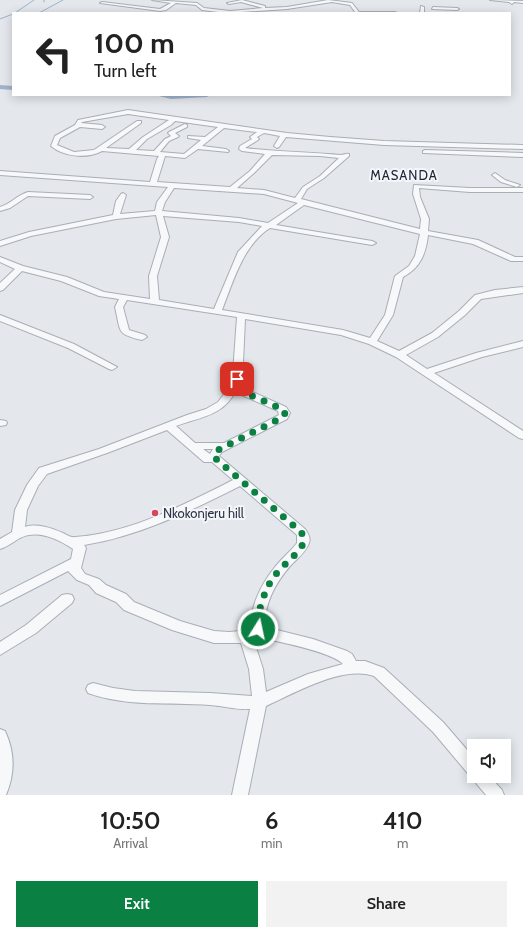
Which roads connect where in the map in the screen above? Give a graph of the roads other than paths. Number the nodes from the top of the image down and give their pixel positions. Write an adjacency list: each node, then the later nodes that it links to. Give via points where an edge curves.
1 (154, 0): 6 (street)
2 (303, 0): 14 (street)
3 (332, 0): 14 (street); 25 (street, via 351,4)
4 (492, 0): 5 (street)
5 (510, 1): 9 (street)
6 (175, 2): 10 (street, via 160,10); 11 (street)
7 (263, 2): 13 (street)
8 (288, 2): 16 (street)
9 (523, 2)
10 (102, 3)
11 (199, 3): 17 (street); 23 (street, via 203,9)
12 (229, 3): 13 (street, via 237,1)
13 (256, 4): 22 (street)
14 (313, 4): 16 (street)
15 (453, 4): 21 (street)
16 (301, 6): 19 (street)
17 (215, 7)
18 (422, 7): 26 (street)
19 (286, 8): 22 (street); 24 (street)
20 (433, 8): 21 (street)
21 (458, 9): 27 (street)
22 (267, 11): 23 (street)
23 (229, 12)
24 (291, 12)
25 (356, 12)
26 (422, 12)
27 (461, 12)
28 (174, 118): 30 (street, via 124,112 80,121 76,124); 32 (street); 43 (street, via 145,138)
29 (139, 122): 41 (street)
30 (79, 125): 33 (street); 41 (street, via 57,137 54,146 73,154)
31 (185, 126): 46 (street, via 171,133 176,136 167,140)
32 (223, 126): 34 (street); 37 (street)
33 (102, 127)
34 (264, 131): 35 (street); 45 (street, via 241,148)
35 (285, 134): 38 (street); 40 (street, via 384,143)
36 (190, 137): 37 (street)
37 (205, 139): 39 (street)
38 (277, 146)
39 (195, 147): 42 (street); 47 (street, via 185,156)
40 (523, 147)
41 (102, 149): 43 (street)
42 (226, 151)
43 (132, 152): 46 (street)
44 (425, 152): 48 (street)
45 (270, 153): 54 (street); 58 (street, via 347,155 305,188)
46 (155, 154): 47 (street)
47 (163, 155): 51 (street)
48 (523, 155)
49 (0, 173): 51 (street)
50 (495, 175): 53 (street, via 503,182)
51 (153, 184): 52 (street)
52 (172, 186): 54 (street); 60 (street, via 161,202)
53 (523, 186)
54 (232, 189): 58 (street, via 264,192)
55 (523, 190): 63 (street, via 416,186 416,194 425,217)
56 (123, 195): 61 (street)
57 (90, 197): 59 (street, via 28,194 22,195 8,207)
58 (299, 202): 62 (street, via 288,214); 63 (street)
59 (0, 209)
60 (158, 213): 61 (street); 62 (street); 74 (street, via 165,237 153,276)
61 (116, 217): 65 (street, via 46,230)
62 (270, 225): 64 (street); 75 (street, via 242,252)
63 (425, 232): 68 (street, via 475,242); 79 (street, via 422,255 405,274 399,276 389,315)
64 (372, 243)
65 (0, 244)
66 (0, 259): 70 (street)
67 (523, 259): 68 (street)
68 (514, 260): 69 (street)
69 (523, 264)
70 (20, 268): 71 (street); 73 (street, via 64,279 102,294)
71 (0, 288)
72 (523, 290): 81 (street, via 487,294 478,298 435,335)
73 (124, 298): 74 (street); 78 (street, via 119,307 125,331)
74 (155, 303): 75 (street)
75 (217, 311): 76 (street)
76 (241, 315): 79 (street, via 343,333); 84 (street)
77 (0, 318): 82 (street, via 70,346)
78 (142, 337)
79 (372, 342): 81 (street)
80 (523, 344): 83 (street, via 479,355)
81 (399, 355): 83 (street)
82 (112, 367)
83 (426, 373): 86 (street)
84 (237, 375): 85 (street, via 228,398 223,403 206,414 190,417); 88 (street, via 241,391 282,409 285,413 283,417)
85 (169, 426): 87 (street); 91 (street, via 43,470 21,510)
86 (523, 436)
87 (192, 446): 88 (street); 89 (street, via 208,459)
88 (226, 446): 89 (street, via 215,454)
89 (215, 458): 90 (street)
90 (241, 481): 92 (street, via 165,517 108,536); 97 (street, via 301,532 304,540 274,576 267,589 257,622 258,629)
91 (18, 533): 92 (street, via 32,529 42,530); 93 (street)
92 (73, 542): 94 (street, via 80,548)
93 (0, 545)
94 (74, 569): 96 (street, via 70,564); 98 (street, via 81,577 94,582 129,606 177,626 214,637)
95 (67, 599): 99 (street, via 31,629)
96 (0, 600)
97 (262, 632): 98 (street); 100 (street, via 342,655)
98 (246, 638): 102 (street, via 256,666)
99 (0, 649)
100 (352, 667): 102 (street, via 313,678); 104 (street, via 365,667 379,672 438,727)
101 (93, 689): 102 (street, via 135,697)
102 (259, 702): 107 (street)
103 (0, 736): 106 (street, via 6,761)
104 (467, 762)
105 (485, 783): 108 (street)
106 (0, 790)
107 (240, 795)
108 (496, 795)

